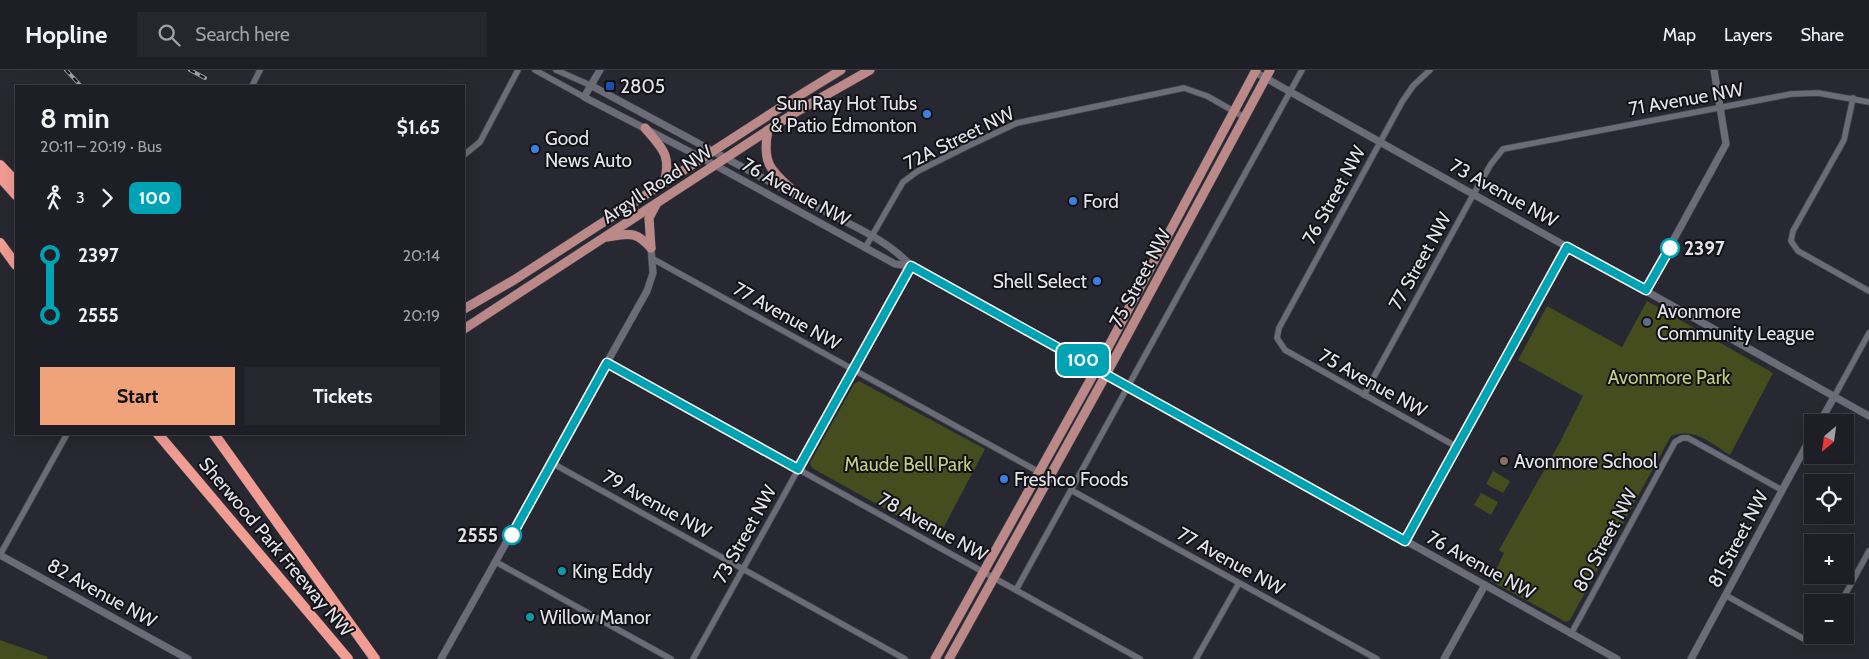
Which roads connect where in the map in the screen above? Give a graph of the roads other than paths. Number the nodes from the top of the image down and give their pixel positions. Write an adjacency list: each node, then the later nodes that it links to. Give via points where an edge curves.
1 (260, 70): 13 (street)
2 (518, 70): 27 (street, via 480,142)
3 (535, 70): 16 (street, 76 Avenue NW)
4 (556, 70): 14 (street, 76 Avenue NW)
5 (600, 70): 14 (street)
6 (841, 70): 26 (main road, Argyll Road NW)
7 (870, 70): 23 (main road, Argyll Road NW)
8 (1302, 70): 15 (street)
9 (1430, 70): 24 (street, 76 Street NW, via 1407,94)
10 (1714, 70): 19 (street)
11 (1255, 71): 12 (street, 73 Avenue NW); 20 (main road, 75 Street NW)
12 (1268, 74): 15 (street, 73 Avenue NW); 21 (main road, 75 Street NW)
13 (252, 85)
14 (592, 86): 16 (street); 26 (street, 76 Avenue NW)
15 (1290, 92): 24 (street, 73 Avenue NW); 60 (street)
16 (584, 97): 22 (street, 76 Avenue NW)
17 (1853, 98): 18 (street, 71 Avenue NW); 19 (street, 71 Avenue NW, via 1804,93); 51 (street, via 1844,140 1793,231 1791,241 1798,251)
18 (1869, 102)
19 (1720, 108): 25 (street, 71 Avenue NW); 50 (street, via 1726,144)
20 (1233, 111): 21 (street, 72A Street NW); 40 (street, 72A Street NW, via 1207,96 1184,88 1017,123 910,176 899,186); 57 (main road, 75 Street NW)
21 (1244, 117): 59 (main road, 75 Street NW)
22 (645, 128): 29 (street, 76 Avenue NW); 34 (main road, via 665,152 668,168)
23 (768, 130): 28 (main road, Argyll Road NW); 37 (main road, via 766,159 775,174)
24 (1380, 142): 36 (street, 73 Avenue NW); 55 (street, 76 Street NW, via 1278,328)
25 (1508, 148): 36 (street, 77 Street NW, via 1496,156)
26 (714, 150): 28 (street, 76 Avenue NW); 29 (main road, Argyll Road NW)
27 (465, 154)
28 (727, 157): 31 (main road, Argyll Road NW); 37 (street, 76 Avenue NW)
29 (702, 158): 31 (street, 76 Avenue NW); 34 (main road, Argyll Road NW)
30 (0, 165): 33 (highway)
31 (714, 165): 38 (main road, Argyll Road NW); 45 (street, 76 Avenue NW)
32 (0, 177): 35 (highway)
33 (15, 181)
34 (664, 182): 52 (main road, Argyll Road NW, via 514,280)
35 (15, 194)
36 (1473, 195): 43 (street, 73 Avenue NW); 61 (street, 77 Street NW)
37 (802, 199): 40 (street, 76 Avenue NW)
38 (658, 201): 39 (main road, Argyll Road NW); 44 (main road, via 649,218)
39 (604, 237): 44 (main road, via 638,235); 53 (main road, Argyll Road NW)
40 (871, 237): 45 (street, 72A Street NW); 49 (street, 76 Avenue NW, via 900,254)
41 (0, 238): 46 (highway)
42 (0, 243): 48 (highway)
43 (1567, 247): 50 (street, 73 Avenue NW); 68 (street)
44 (651, 248): 47 (street)
45 (865, 248): 49 (street, 76 Avenue NW, via 895,264)
46 (15, 254)
47 (653, 259): 56 (street, via 649,287); 58 (street, 77 Avenue NW)
48 (15, 263)
49 (911, 266): 57 (street, 76 Avenue NW); 58 (street, 73 Street NW)
50 (1646, 290): 62 (street, 73 Avenue NW)
51 (1869, 291)
52 (465, 307)
53 (465, 328)
54 (1869, 333): 62 (street)
55 (1278, 341): 61 (street, 75 Avenue NW, via 1285,350)
56 (607, 363): 70 (street); 71 (street, 78 Avenue NW)
57 (1097, 368): 59 (street, 76 Avenue NW); 72 (main road, 75 Street NW)
58 (853, 370): 71 (street, 73 Street NW); 72 (street, 77 Avenue NW)
59 (1107, 374): 60 (street, 76 Avenue NW); 81 (main road, 75 Street NW)
60 (1129, 386): 73 (street); 75 (street, 76 Avenue NW)
61 (1364, 395): 68 (street, 75 Avenue NW)
62 (1834, 396): 63 (street); 64 (street, 73 Avenue NW)
63 (1824, 414)
64 (1869, 416)
65 (66, 435): 77 (street)
66 (159, 435): 90 (highway, Sherwood Park Freeway NW)
67 (215, 435): 91 (highway, Sherwood Park Freeway NW)
68 (1457, 447): 75 (street)
69 (1804, 450): 74 (street, 81 Street NW)
70 (552, 462): 78 (street); 79 (street, 79 Avenue NW)
71 (798, 469): 79 (street, 73 Street NW); 80 (street, 78 Avenue NW)
72 (1039, 472): 80 (main road, 75 Street NW)
73 (1071, 490): 82 (street, 77 Avenue NW); 84 (street)
74 (1782, 490): 86 (street, 81 Street NW); 87 (street, 80 Street NW, via 1688,438 1675,442)
75 (1405, 541): 83 (street, 76 Avenue NW)
76 (1869, 551): 85 (street)
77 (0, 555): 89 (street, 82 Avenue NW)
78 (496, 562): 92 (street); 93 (street)
79 (742, 569): 94 (street, 73 Street NW); 95 (street, 79 Avenue NW)
80 (983, 572): 81 (street, 78 Avenue NW); 96 (main road, 75 Street NW)
81 (994, 578): 84 (street, 78 Avenue NW); 97 (main road, 75 Street NW)
82 (1239, 583): 99 (street); 100 (street, 77 Avenue NW)
83 (1485, 586): 87 (street, 76 Avenue NW); 101 (street)
84 (1016, 590): 98 (street, 78 Avenue NW)
85 (1845, 594)
86 (1726, 596): 88 (street); 103 (street, 81 Street NW)
87 (1571, 634): 102 (street, 76 Avenue NW)
88 (1804, 639)
89 (188, 659)
90 (348, 659)
91 (375, 659)
92 (441, 659)
93 (670, 659)
94 (692, 659)
95 (905, 659)
96 (935, 659)
97 (948, 659)
98 (1140, 659)
99 (1196, 659)
100 (1377, 659)
101 (1444, 659)
102 (1616, 659)
103 (1691, 659)

